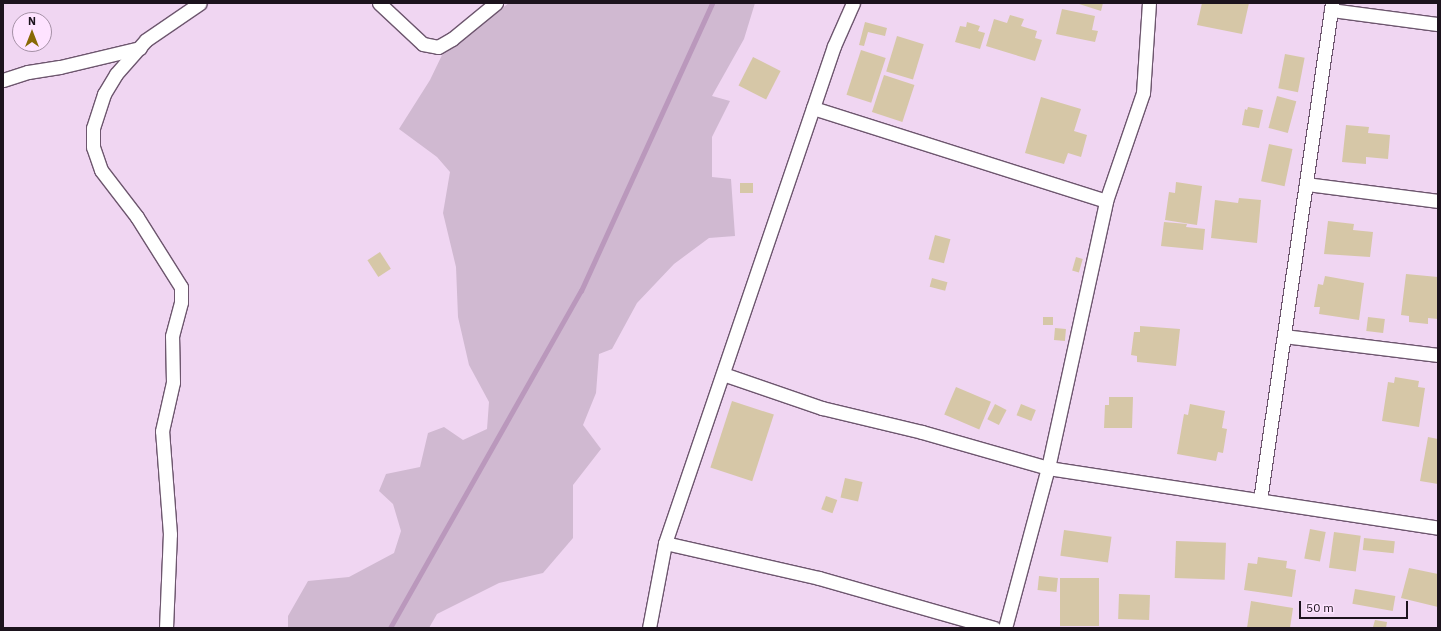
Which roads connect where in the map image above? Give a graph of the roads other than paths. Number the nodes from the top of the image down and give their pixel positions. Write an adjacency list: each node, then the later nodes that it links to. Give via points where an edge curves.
1 (200, 3): 8 (street, via 146,40)
2 (379, 3): 3 (street, via 423,44 438,47 452,39)
3 (496, 3)
4 (853, 3): 10 (street, via 834,46)
5 (1149, 3): 12 (street, via 1143,93)
6 (1332, 7): 7 (street); 11 (street)
7 (1438, 24)
8 (140, 48): 9 (street, via 28,72); 21 (street, via 116,74 104,94 93,128 93,147 101,170 138,217 181,287 181,302 172,336 173,382 162,431 170,534)
9 (3, 80)
10 (813, 108): 12 (street); 16 (street)
11 (1306, 184): 13 (street); 14 (street)
12 (1106, 201): 17 (street)
13 (1438, 201)
14 (1284, 336): 15 (street); 18 (street)
15 (1438, 355)
16 (723, 374): 17 (street, via 822,408 922,432); 20 (street)
17 (1048, 468): 18 (street); 24 (street)
18 (1260, 500): 19 (street)
19 (1438, 528)
20 (665, 543): 22 (street); 23 (street, via 820,578)
21 (166, 628)
22 (649, 628)
23 (994, 628)
24 (1005, 628)

